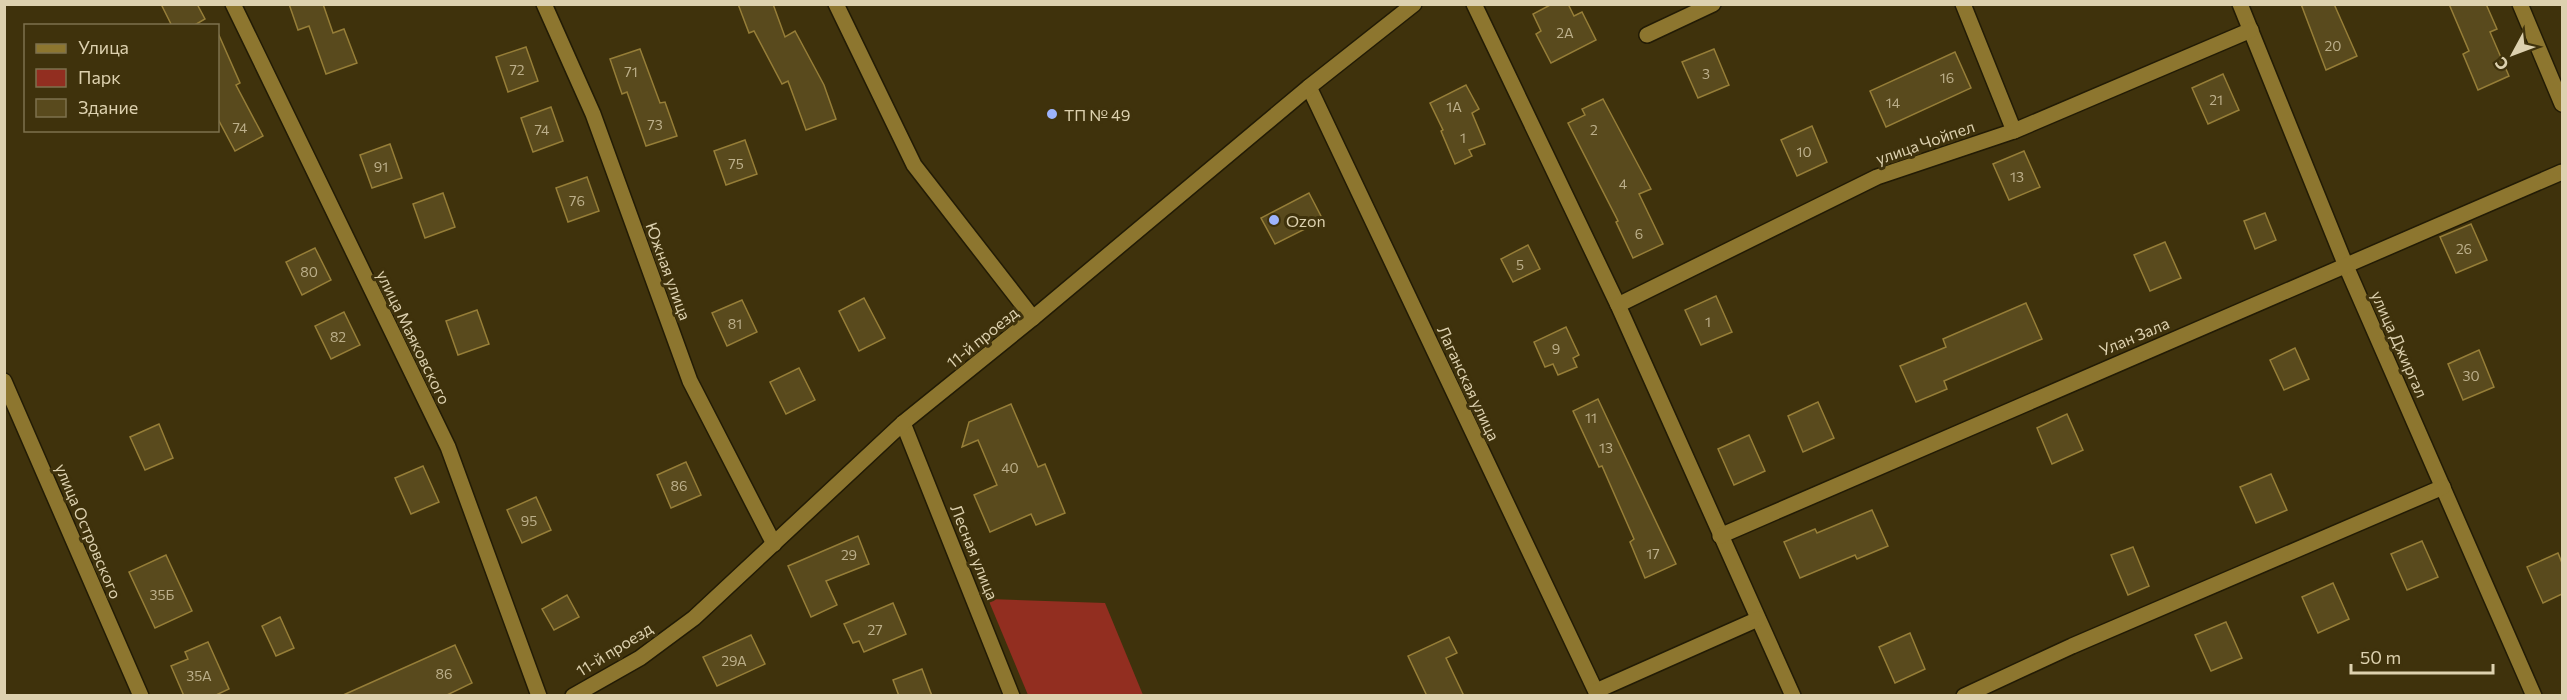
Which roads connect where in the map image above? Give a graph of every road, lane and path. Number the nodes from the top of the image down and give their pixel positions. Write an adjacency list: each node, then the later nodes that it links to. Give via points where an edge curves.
1 (233, 4): 27 (street, улица Маяковского, via 448,447)
2 (544, 4): 23 (street, Южная улица, via 593,114 690,381)
3 (836, 4): 18 (street, via 914,165)
4 (1414, 4): 12 (street, 11-й проезд)
5 (1474, 4): 17 (street)
6 (1713, 4): 11 (street)
7 (1962, 4): 14 (street)
8 (2240, 4): 10 (street, улица Джиргал)
9 (2520, 4): 13 (street)
10 (2251, 30): 14 (street, улица Чойпел); 16 (street, улица Джиргал)
11 (1647, 35)
12 (1308, 87): 18 (street, 11-й проезд); 25 (street, Лаганская улица)
13 (2562, 104)
14 (2014, 131): 17 (street, улица Чойпел, via 1877,177)
15 (2562, 172): 16 (street, Улан Зала)
16 (2346, 266): 21 (street, улица Джиргал); 22 (street, Улан Зала)
17 (1618, 305): 22 (street)
18 (1033, 318): 20 (street, 11-й проезд)
19 (4, 381): 26 (street, улица Островского)
20 (903, 423): 23 (street, 11-й проезд); 29 (street, Лесная улица)
21 (2443, 487): 31 (street, via 2082,641); 32 (street, улица Джиргал)
22 (1720, 536): 24 (street)
23 (774, 544): 28 (street, 11-й проезд, via 685,624 640,657)
24 (1758, 619): 25 (street); 30 (street)
25 (1597, 693)
26 (141, 696)
27 (538, 696)
28 (573, 696)
29 (1012, 696)
30 (1792, 696)
31 (1964, 696)
32 (2534, 696)

